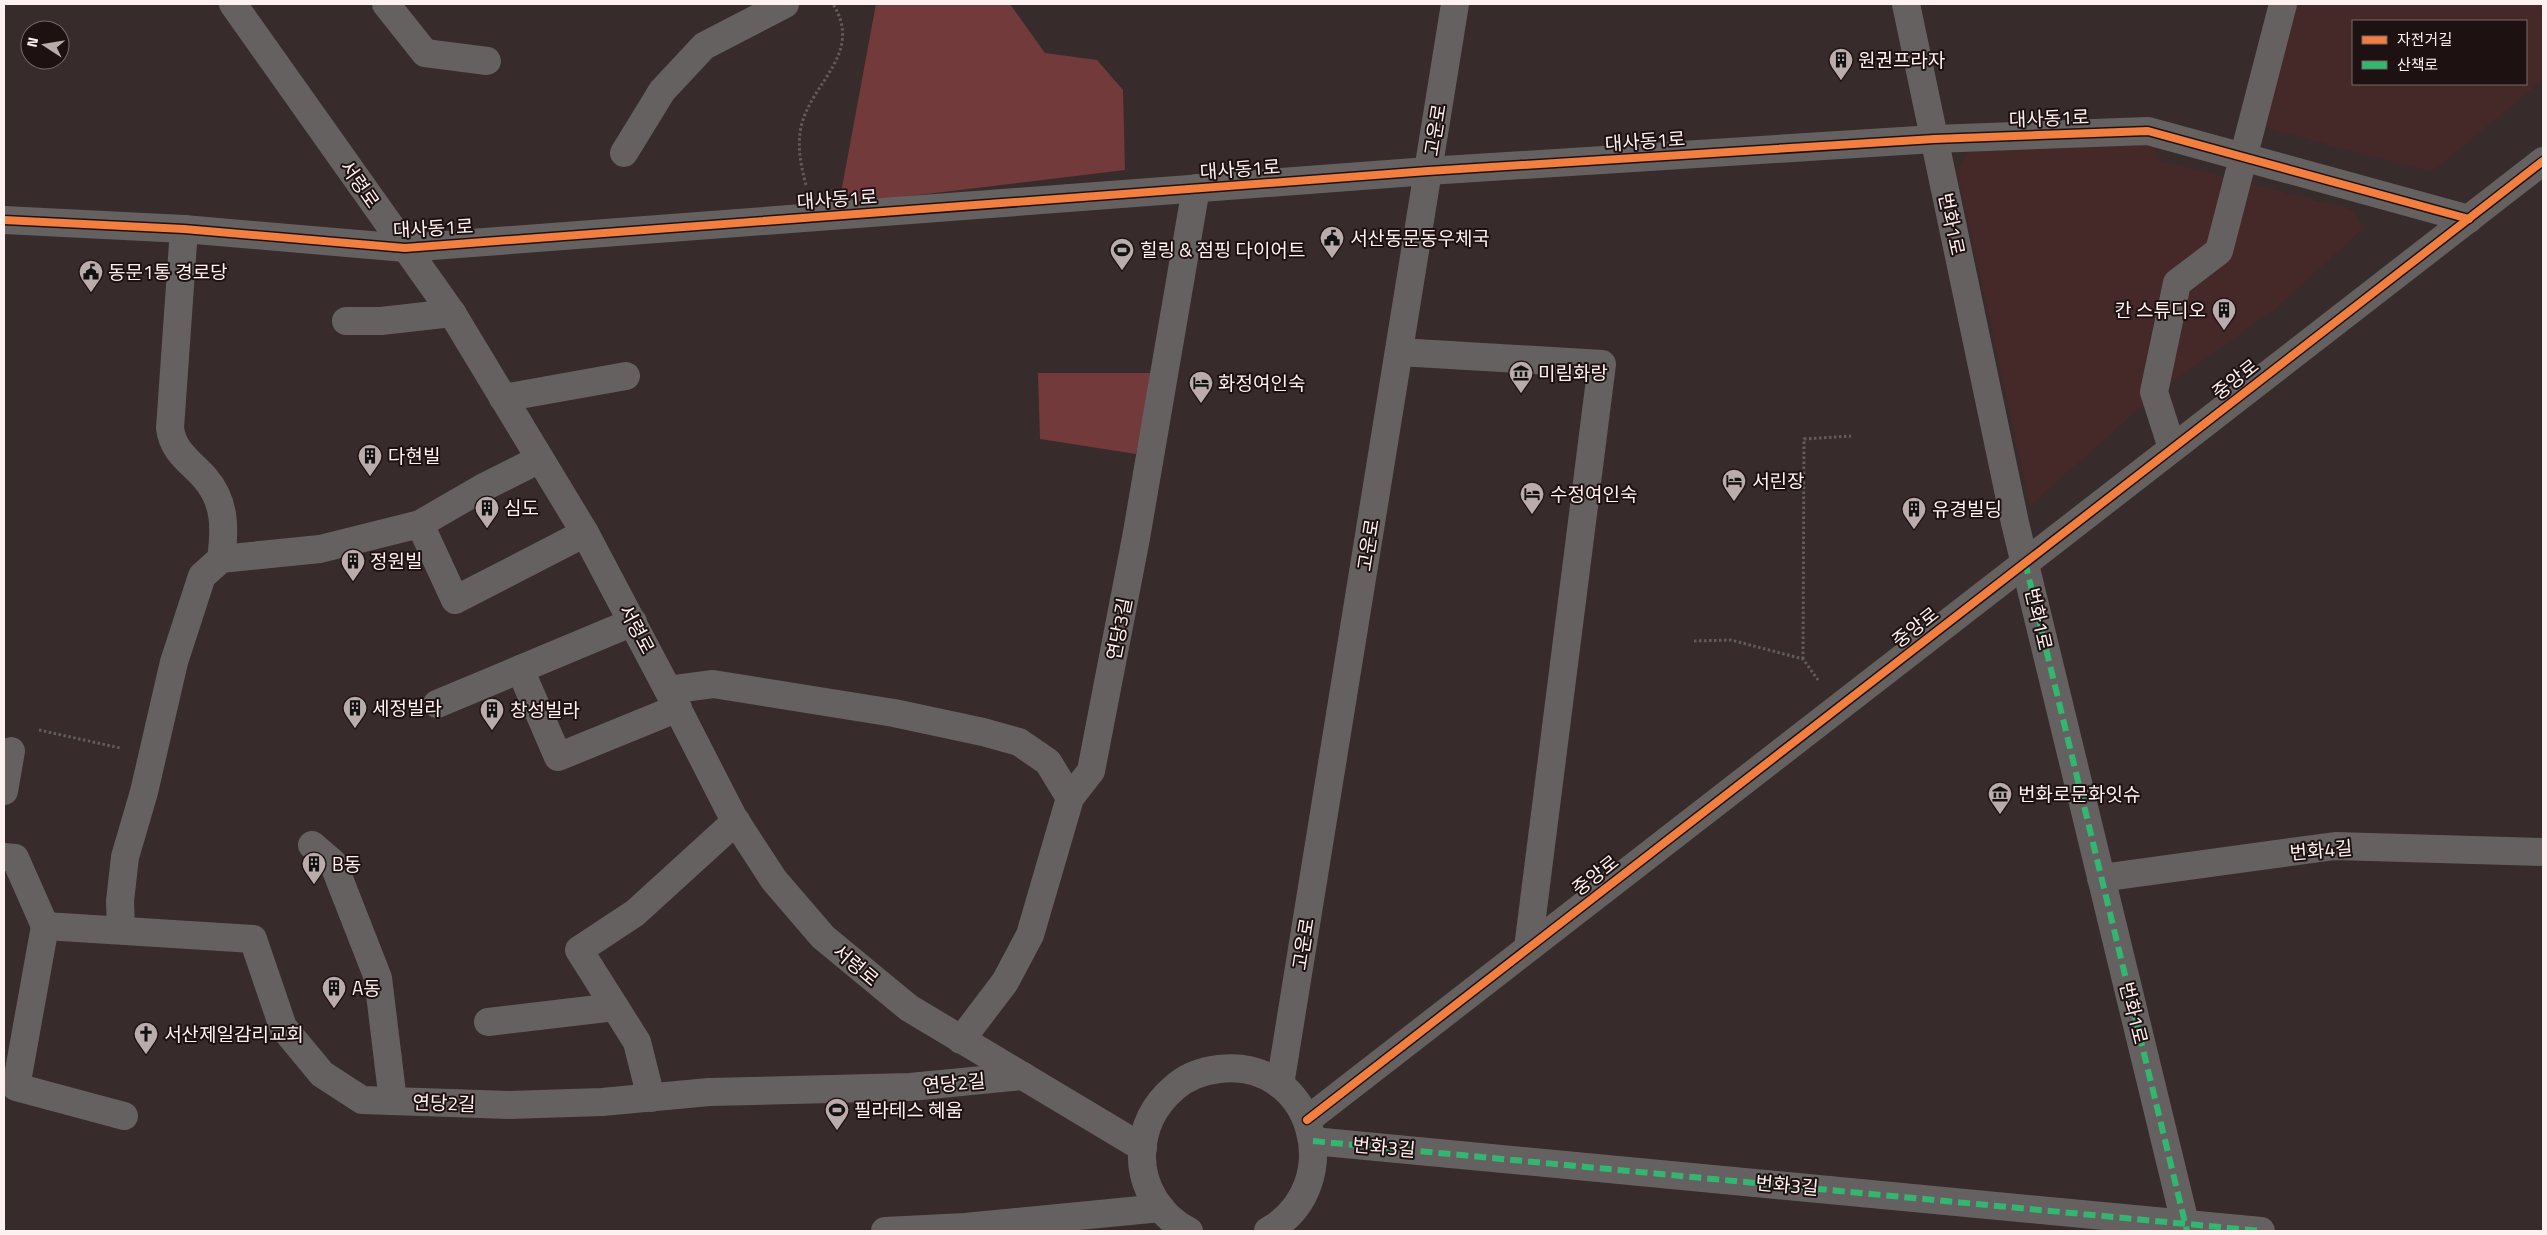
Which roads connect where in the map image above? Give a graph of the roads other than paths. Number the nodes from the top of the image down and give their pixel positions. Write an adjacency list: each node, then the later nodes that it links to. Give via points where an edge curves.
1 (233, 4): 17 (street, 서령로)
2 (386, 4): 7 (street, via 424,53)
3 (785, 4): 9 (street, via 704,46 662,91)
4 (1455, 4): 12 (street, 고운로)
5 (1907, 4): 8 (street, 번화1로)
6 (2283, 4): 10 (street)
7 (487, 61)
8 (1934, 139): 10 (street, 대사동1로, via 2148,131); 12 (street, 대사동1로); 28 (street, 번화1로)
9 (624, 153)
10 (2244, 156): 14 (street, 대사동1로); 23 (street, via 2219,251 2177,283 2154,392)
11 (2543, 161): 14 (street, 중앙로)
12 (1428, 171): 13 (street, 대사동1로); 20 (street, 고운로)
13 (1196, 188): 17 (street, 대사동1로); 35 (street, 연당3길, via 1136,538 1091,771)
14 (2469, 219): 23 (street, 중앙로)
15 (4, 220): 16 (street, 대사동1로)
16 (184, 229): 17 (street, 대사동1로); 27 (street, via 170,428 179,452 206,479 218,499 224,529)
17 (405, 248): 18 (street, 서령로)
18 (452, 313): 19 (street, via 381,321); 22 (street, 서령로)
19 (346, 321)
20 (1399, 352): 43 (street, via 1602,364); 48 (street, 고운로)
21 (626, 376): 22 (street)
22 (503, 398): 24 (street, 서령로)
23 (2172, 448): 28 (street, 중앙로)
24 (540, 459): 25 (street); 26 (street, 서령로)
25 (420, 524): 26 (street, via 455,600); 27 (street, via 320,549)
26 (585, 533): 29 (street, 서령로)
27 (221, 559): 42 (street, via 202,576 174,662 125,857 120,901)
28 (2025, 562): 40 (street, 번화1로); 43 (street, 중앙로)
29 (633, 622): 30 (street); 31 (street, 서령로)
30 (520, 668): 31 (street, via 558,757); 32 (street)
31 (673, 699): 35 (street, via 713,684 894,713 983,732 1019,742 1048,762); 36 (street, 서령로)
32 (436, 704)
33 (11, 751): 34 (street)
34 (4, 791)
35 (1070, 798): 46 (street, 연당3길, via 1030,935 1005,982)
36 (736, 822): 44 (street, via 636,913 579,950); 46 (street, 서령로, via 774,880 823,937 909,1008)
37 (312, 845): 50 (street, via 333,863 378,978)
38 (2543, 852): 40 (street, 번화4길, via 2335,846)
39 (4, 858): 41 (street, via 15,858)
40 (2101, 878): 55 (street, 번화1로)
41 (45, 926): 42 (street, 연당2길); 51 (street, via 16,1087)
42 (121, 930): 50 (street, 연당2길, via 253,939 283,1027 322,1074 362,1100)
43 (1528, 948): 52 (street, 중앙로)
44 (615, 1007): 45 (street); 49 (street, via 638,1042)
45 (488, 1022)
46 (962, 1040): 47 (street, 서령로)
47 (1023, 1076): 49 (street, 연당2길, via 910,1087 709,1092); 53 (street, 서령로)
48 (1280, 1086): 52 (street, via 1296,1101); 53 (street, via 1251,1072 1227,1068 1189,1078 1175,1086 1158,1104)
49 (651, 1098): 50 (street, 연당2길, via 509,1105)
50 (393, 1101)
51 (124, 1116)
52 (1310, 1130): 55 (street, 번화3길); 58 (street, via 1313,1167 1305,1193 1290,1215)
53 (1142, 1148): 54 (street, via 1146,1180)
54 (1160, 1208): 56 (street, via 965,1227); 57 (street)
55 (2186, 1227): 59 (street, 번화3길)
56 (885, 1231)
57 (1188, 1231)
58 (1268, 1231)
59 (2261, 1231)

